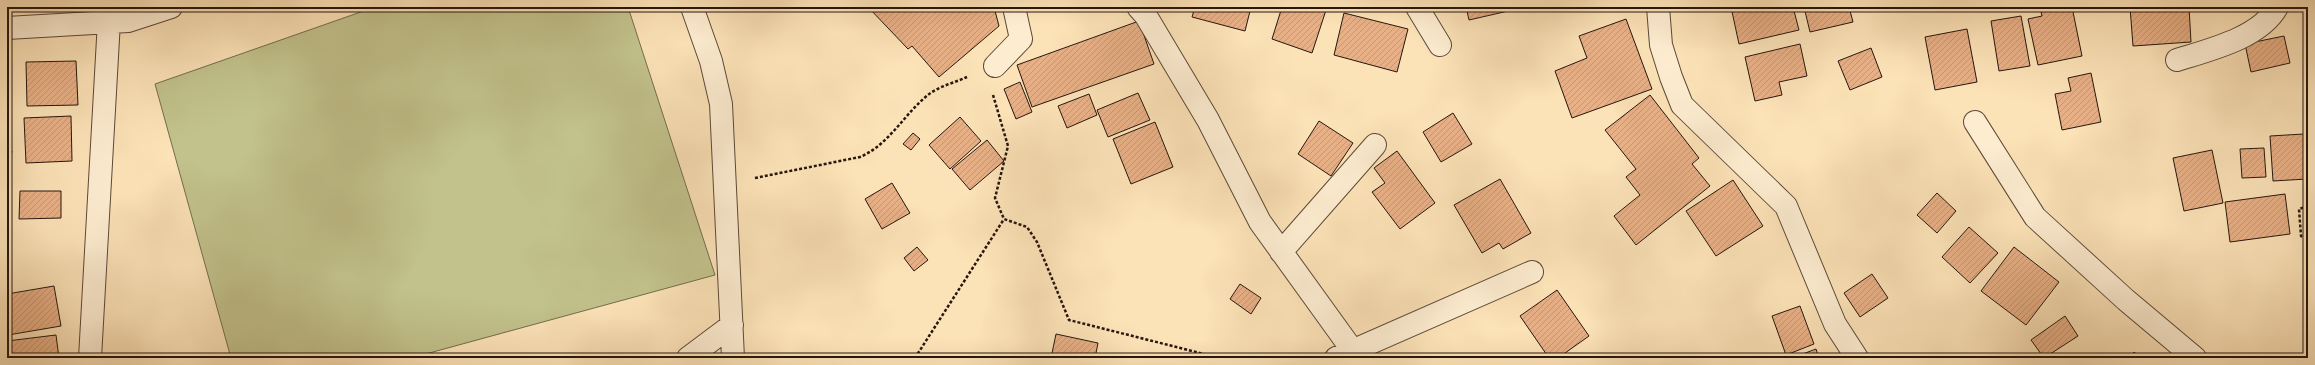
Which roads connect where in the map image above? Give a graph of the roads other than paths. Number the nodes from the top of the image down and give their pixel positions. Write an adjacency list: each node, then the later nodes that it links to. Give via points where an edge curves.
1 (170, 7): 8 (street, via 128,21)
2 (692, 7): 17 (street, via 711,61 721,104)
3 (1014, 7): 12 (street, via 1021,39)
4 (1138, 7): 15 (street, via 1146,16 1208,120 1260,222)
5 (1417, 7): 10 (street)
6 (1658, 7): 22 (street, via 1661,45 1682,105 1786,206 1834,324)
7 (2277, 7): 11 (street, via 2272,17 2226,45)
8 (109, 21): 9 (street); 19 (street)
9 (7, 28)
10 (1440, 45)
11 (2177, 60)
12 (995, 66)
13 (1975, 122): 23 (street, via 2035,217 2126,300)
14 (1375, 145): 15 (street)
15 (1281, 252): 18 (street)
16 (1532, 272): 18 (street)
17 (732, 325): 20 (street); 21 (street)
18 (1344, 354)
19 (90, 358)
20 (688, 358)
21 (733, 358)
22 (1857, 358)
23 (2195, 358)

